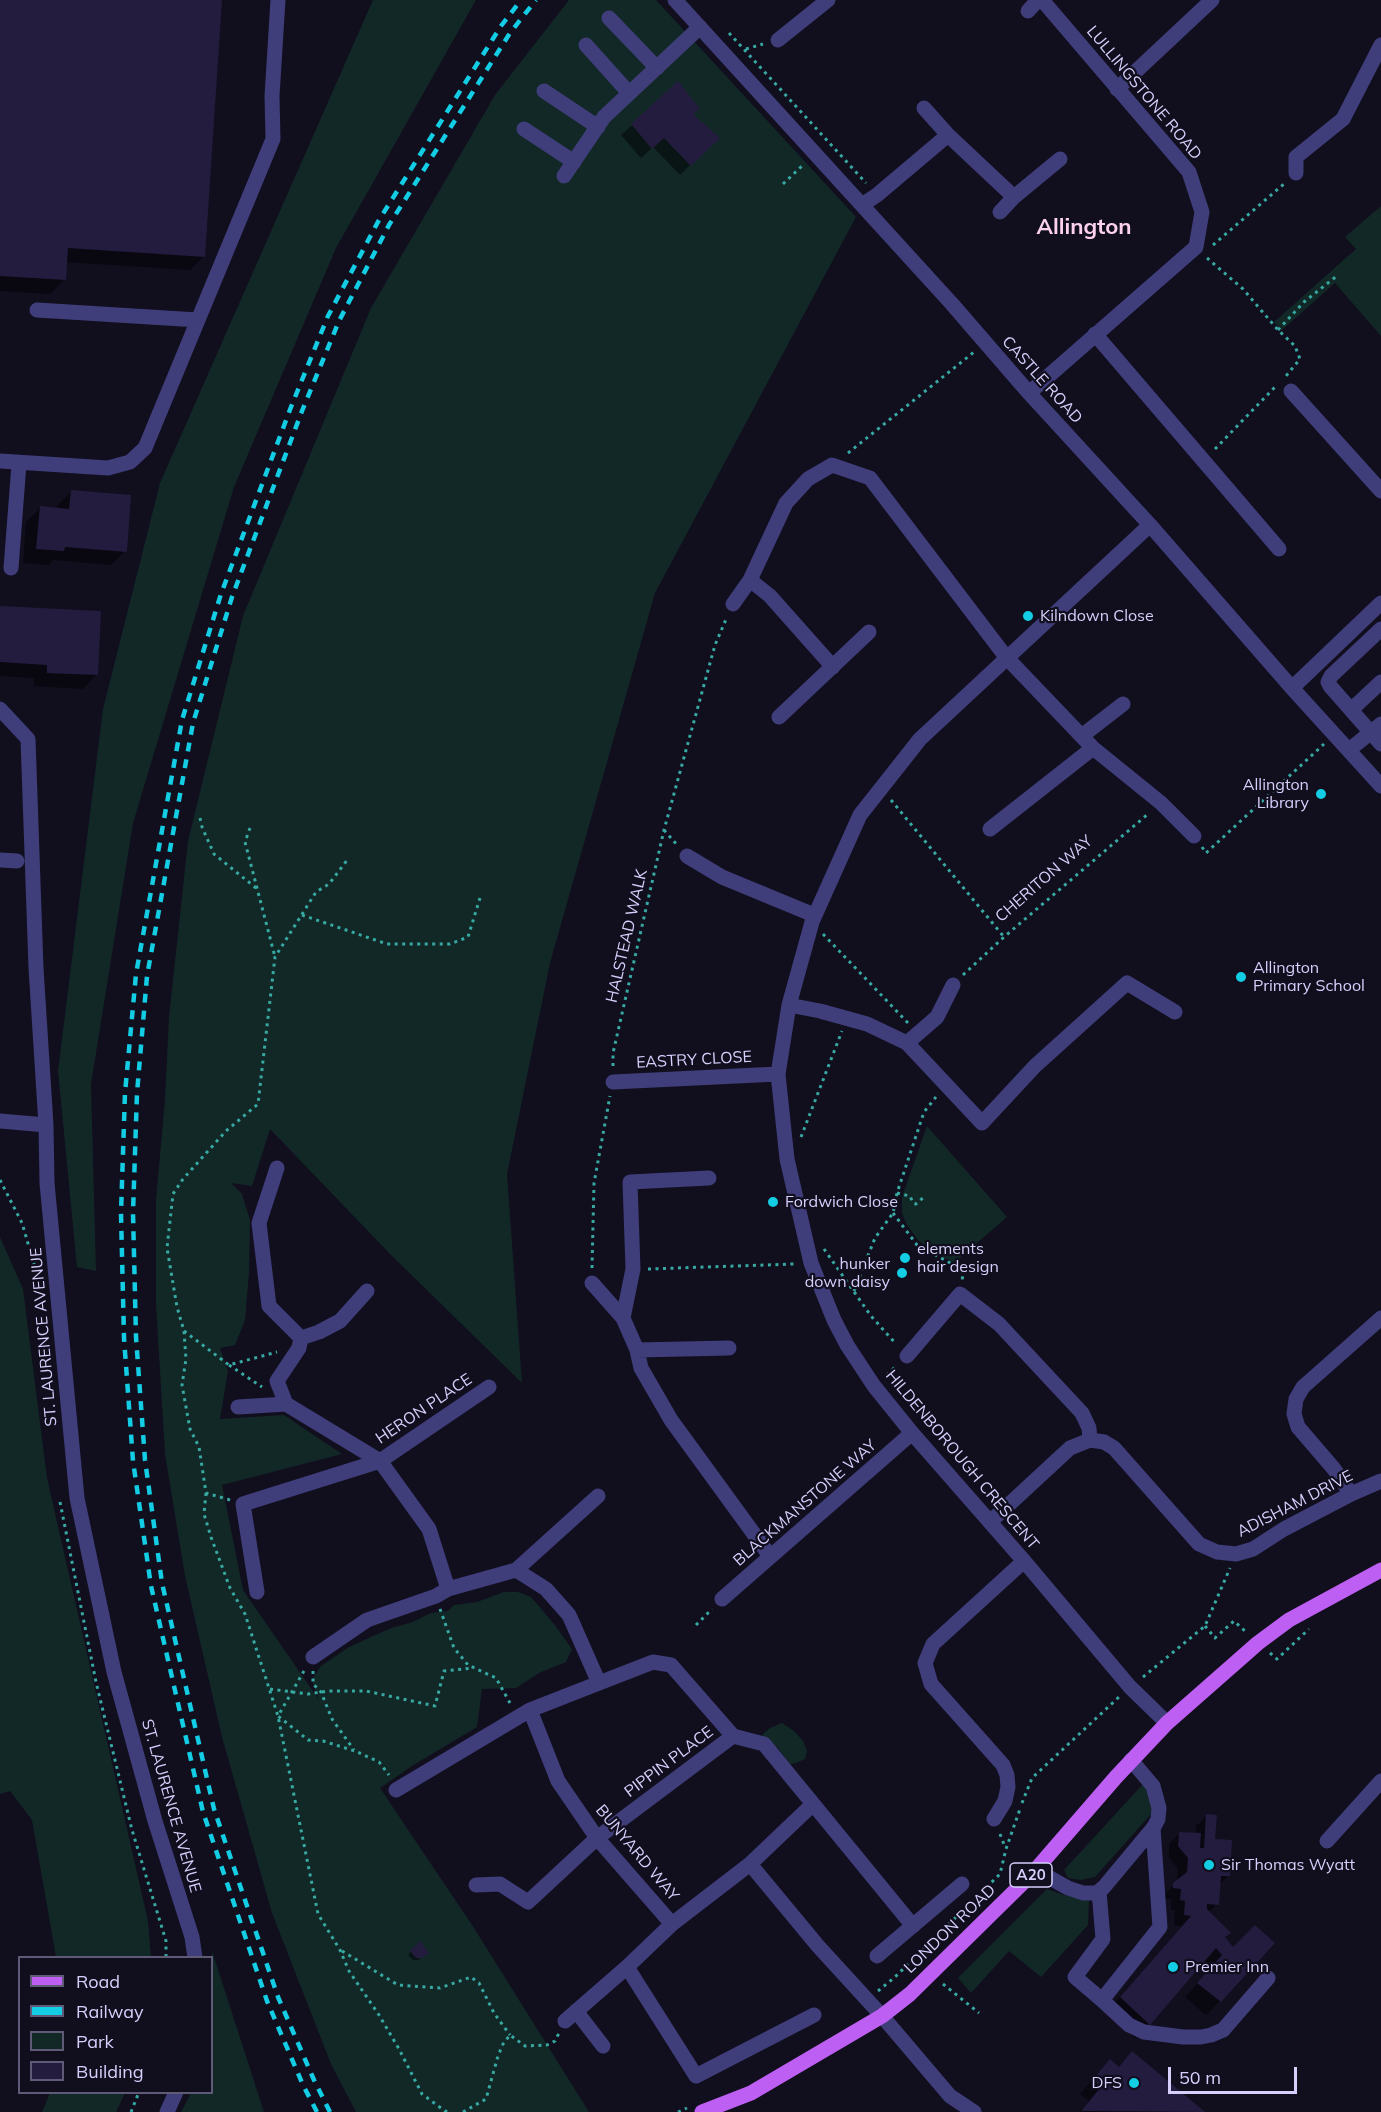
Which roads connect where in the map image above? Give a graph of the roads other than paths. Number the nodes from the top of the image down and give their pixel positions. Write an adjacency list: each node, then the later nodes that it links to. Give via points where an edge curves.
1 (278, 0): 27 (street, via 273,139)
2 (675, 0): 7 (street, CASTLE ROAD)
3 (828, 0): 8 (street)
4 (1212, 0): 12 (street)
5 (1036, 4): 12 (street, LULLINGSTONE ROAD)
6 (609, 18): 11 (street)
7 (700, 27): 11 (street); 24 (street, CASTLE ROAD)
8 (778, 40)
9 (586, 45): 14 (street)
10 (1381, 45): 21 (street, via 1342,119 1296,158)
11 (657, 68): 14 (street)
12 (1117, 89): 28 (street, LULLINGSTONE ROAD, via 1189,172 1202,212 1199,250)
13 (544, 92): 16 (street)
14 (629, 93): 16 (street)
15 (924, 108): 18 (street)
16 (598, 127): 20 (street)
17 (524, 129): 20 (street)
18 (948, 135): 23 (street); 24 (street)
19 (1060, 159): 23 (street)
20 (574, 162): 22 (street)
21 (1296, 173)
22 (564, 176)
23 (1014, 197): 25 (street)
24 (862, 205): 30 (street, CASTLE ROAD)
25 (1000, 212)
26 (37, 310): 27 (street)
27 (198, 320): 32 (street, via 145,448 130,462 108,468)
28 (1095, 334): 30 (street); 35 (street)
29 (1291, 391): 33 (street)
30 (1029, 393): 34 (street, CASTLE ROAD)
31 (0, 461): 32 (street)
32 (19, 464): 36 (street)
33 (1381, 491)
34 (1150, 525): 42 (street, HILDENBOROUGH CRESCENT); 45 (street, CASTLE ROAD)
35 (1279, 549)
36 (11, 568)
37 (750, 580): 39 (street); 42 (street, via 786,502 808,479 832,465 870,478); 43 (street, via 770,596)
38 (1381, 603): 45 (street)
39 (732, 604)
40 (1381, 629): 48 (street, via 1328,682)
41 (869, 632): 43 (street)
42 (1006, 657): 51 (street); 60 (street, HILDENBOROUGH CRESCENT, via 920,739 860,815)
43 (833, 667): 49 (street)
44 (1381, 682): 48 (street)
45 (1292, 688): 53 (street, CASTLE ROAD)
46 (1123, 704): 51 (street)
47 (0, 709): 68 (street, ST. LAURENCE AVENUE, via 28,739)
48 (1351, 710): 50 (street)
49 (779, 717)
50 (1378, 733): 53 (street)
51 (1083, 735): 52 (street)
52 (1093, 748): 55 (street); 56 (street, via 1161,803)
53 (1349, 750): 54 (street, CASTLE ROAD)
54 (1381, 786)
55 (990, 829)
56 (1194, 836)
57 (687, 856): 60 (street, via 722,877)
58 (0, 860): 59 (street)
59 (17, 861)
60 (813, 919): 62 (street, HILDENBOROUGH CRESCENT)
61 (952, 985): 64 (street, via 937,1017)
62 (789, 1005): 64 (street); 65 (street, HILDENBOROUGH CRESCENT)
63 (1175, 1012): 64 (street, via 1127,983 1035,1066 982,1123 945,1086)
64 (913, 1038)
65 (778, 1074): 66 (street, EASTRY CLOSE); 82 (street, HILDENBOROUGH CRESCENT, via 789,1169 811,1263 847,1345)
66 (613, 1082)
67 (0, 1121): 68 (street)
68 (46, 1125): 116 (street, ST. LAURENCE AVENUE, via 47,1184 77,1498 114,1672)
69 (277, 1168): 75 (street, via 259,1223 268,1306)
70 (709, 1178): 73 (street, via 630,1182 633,1269)
71 (592, 1283): 73 (street)
72 (367, 1291): 75 (street, via 340,1321)
73 (623, 1317): 77 (street)
74 (1381, 1318): 86 (street, via 1303,1387 1296,1399 1294,1414 1298,1427)
75 (300, 1343): 80 (street, via 277,1382)
76 (729, 1348): 77 (street)
77 (637, 1350): 89 (street, via 641,1368 671,1420)
78 (908, 1356): 83 (street, via 960,1294 999,1324 1082,1413)
79 (489, 1386): 84 (street, HERON PLACE)
80 (286, 1404): 81 (street); 84 (street)
81 (237, 1407)
82 (912, 1433): 88 (street, HILDENBOROUGH CRESCENT); 89 (street, BLACKMANSTONE WAY)
83 (1090, 1440): 86 (street, ADISHAM DRIVE, via 1114,1448 1199,1544 1217,1552 1236,1554 1253,1549); 88 (street, via 1070,1448)
84 (380, 1461): 93 (street, HERON PLACE, via 243,1504); 94 (street, via 429,1529)
85 (1381, 1481): 86 (street, ADISHAM DRIVE)
86 (1351, 1494)
87 (598, 1496): 91 (street)
88 (990, 1522): 90 (street, HILDENBOROUGH CRESCENT)
89 (770, 1557): 95 (street, BLACKMANSTONE WAY)
90 (1024, 1561): 99 (street, HILDENBOROUGH CRESCENT, via 1130,1687); 105 (street, via 933,1644 925,1664 931,1684 1003,1765 1008,1787)
91 (516, 1570): 94 (street); 97 (street, via 546,1589 568,1615)
92 (1381, 1570): 99 (main road, LONDON ROAD / A20, via 1289,1620 1257,1643)
93 (257, 1592)
94 (442, 1593): 96 (street, via 367,1620)
95 (722, 1599)
96 (312, 1657)
97 (598, 1683): 98 (street); 100 (street, via 653,1662 671,1665)
98 (524, 1713): 103 (street); 107 (street, BUNYARD WAY, via 558,1781)
99 (1167, 1723): 101 (main road, LONDON ROAD / A20)
100 (733, 1736): 104 (street, via 764,1744); 107 (street, PIPPIN PLACE)
101 (1131, 1760): 106 (street, via 1157,1796 1158,1819); 110 (main road, LONDON ROAD / A20)
102 (1381, 1781): 108 (street)
103 (398, 1789)
104 (812, 1805): 109 (street, BUNYARD WAY); 115 (street)
105 (994, 1819)
106 (1153, 1828): 113 (street); 120 (street, via 1160,1927)
107 (597, 1838): 112 (street, PIPPIN PLACE, via 528,1902 500,1884); 114 (street, BUNYARD WAY)
108 (1327, 1841)
109 (750, 1864): 114 (street, BUNYARD WAY); 122 (street)
110 (1036, 1870): 113 (street, via 1083,1893); 122 (main road, LONDON ROAD / A20, via 910,1994)
111 (962, 1884): 115 (street)
112 (476, 1885)
113 (1099, 1891): 120 (street, via 1103,1939 1075,1977)
114 (672, 1923): 118 (street)
115 (913, 1926): 117 (street)
116 (195, 1956)
117 (877, 1956)
118 (627, 1967): 121 (street, via 696,2076); 123 (street, via 571,2016)
119 (1268, 1978): 120 (street, via 1223,2030 1201,2037 1144,2032)
120 (1102, 2000)
121 (814, 2014)
122 (882, 2016): 126 (main road, LONDON ROAD / A20, via 751,2093); 127 (street, via 950,2096)
123 (603, 2046)
124 (175, 2094): 125 (street)
125 (167, 2112)
126 (702, 2112)
127 (974, 2112)

